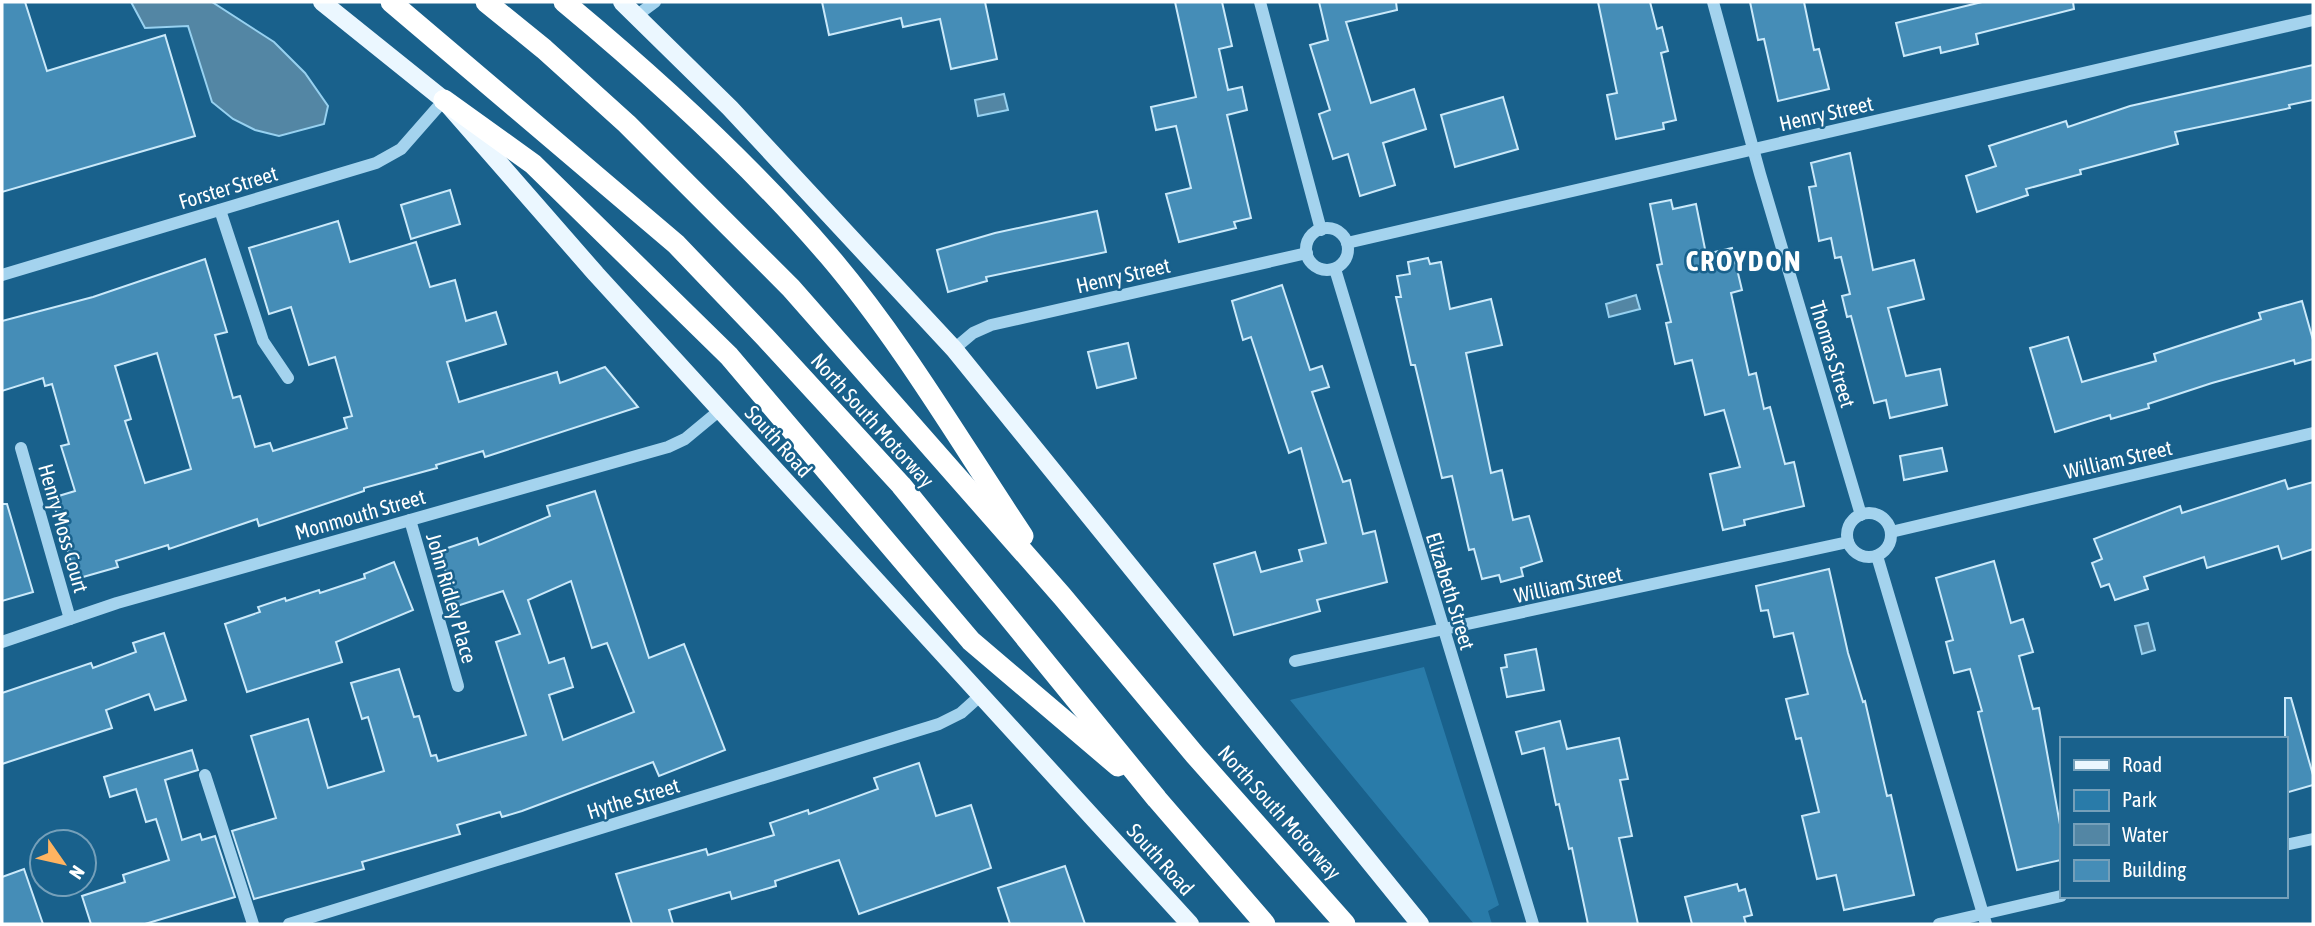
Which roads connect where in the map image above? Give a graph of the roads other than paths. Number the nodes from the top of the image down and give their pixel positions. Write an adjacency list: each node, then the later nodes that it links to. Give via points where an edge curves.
1 (322, 2): 11 (main road, South Road)
2 (391, 2): 37 (highway, North South Motorway, via 676,244 721,290 901,485)
3 (486, 2): 29 (highway, North South Motorway, via 627,124 791,289)
4 (564, 2): 29 (highway, via 727,147 829,257 894,342)
5 (621, 2): 9 (main road)
6 (655, 2): 9 (street)
7 (1260, 2): 14 (street)
8 (1713, 2): 12 (street, Thomas Street)
9 (636, 16): 19 (main road, via 730,108)
10 (2313, 19): 12 (street, Henry Street)
11 (444, 100): 13 (street, Forster Street, via 401,149 376,163); 21 (main road, South Road); 37 (highway, via 533,164 729,356 971,641)
12 (1753, 150): 15 (street, Henry Street); 24 (street, Thomas Street)
13 (220, 210): 18 (street, Forster Street); 20 (street, via 263,341)
14 (1321, 230): 15 (street, via 1340,232); 16 (street, via 1311,236)
15 (1347, 243): 17 (street, via 1344,261)
16 (1307, 253): 17 (street, via 1319,268); 19 (street, Henry Street, via 991,325)
17 (1335, 269): 31 (street, Elizabeth Street)
18 (2, 275)
19 (954, 349): 47 (main road)
20 (288, 378)
21 (720, 410): 25 (street, Monmouth Street, via 668,447); 35 (main road, South Road)
22 (2313, 433): 26 (street, William Street)
23 (21, 448): 30 (street, Henry Moss Court)
24 (1861, 515): 26 (street, via 1884,519); 27 (street, via 1851,524)
25 (410, 520): 30 (street, Monmouth Street); 34 (street, John Ridley Place)
26 (1891, 533): 28 (street, via 1887,549)
27 (1848, 542): 28 (street, via 1863,557); 31 (street, William Street)
28 (1877, 556): 41 (street)
29 (1062, 596): 46 (highway, North South Motorway)
30 (70, 619): 32 (street, Monmouth Street)
31 (1443, 631): 33 (street, William Street); 48 (street, Elizabeth Street)
32 (2, 642)
33 (1295, 661)
34 (458, 686)
35 (981, 695): 43 (street, Hythe Street, via 939,724); 44 (main road, South Road)
36 (205, 775): 42 (street)
37 (1157, 799): 45 (highway, North South Motorway)
38 (2313, 839): 39 (street)
39 (2287, 845)
40 (2060, 896): 41 (street)
41 (1985, 919): 49 (street)
42 (253, 924)
43 (289, 924)
44 (1190, 924)
45 (1265, 924)
46 (1345, 924)
47 (1420, 924)
48 (1533, 924)
49 (1939, 924)

